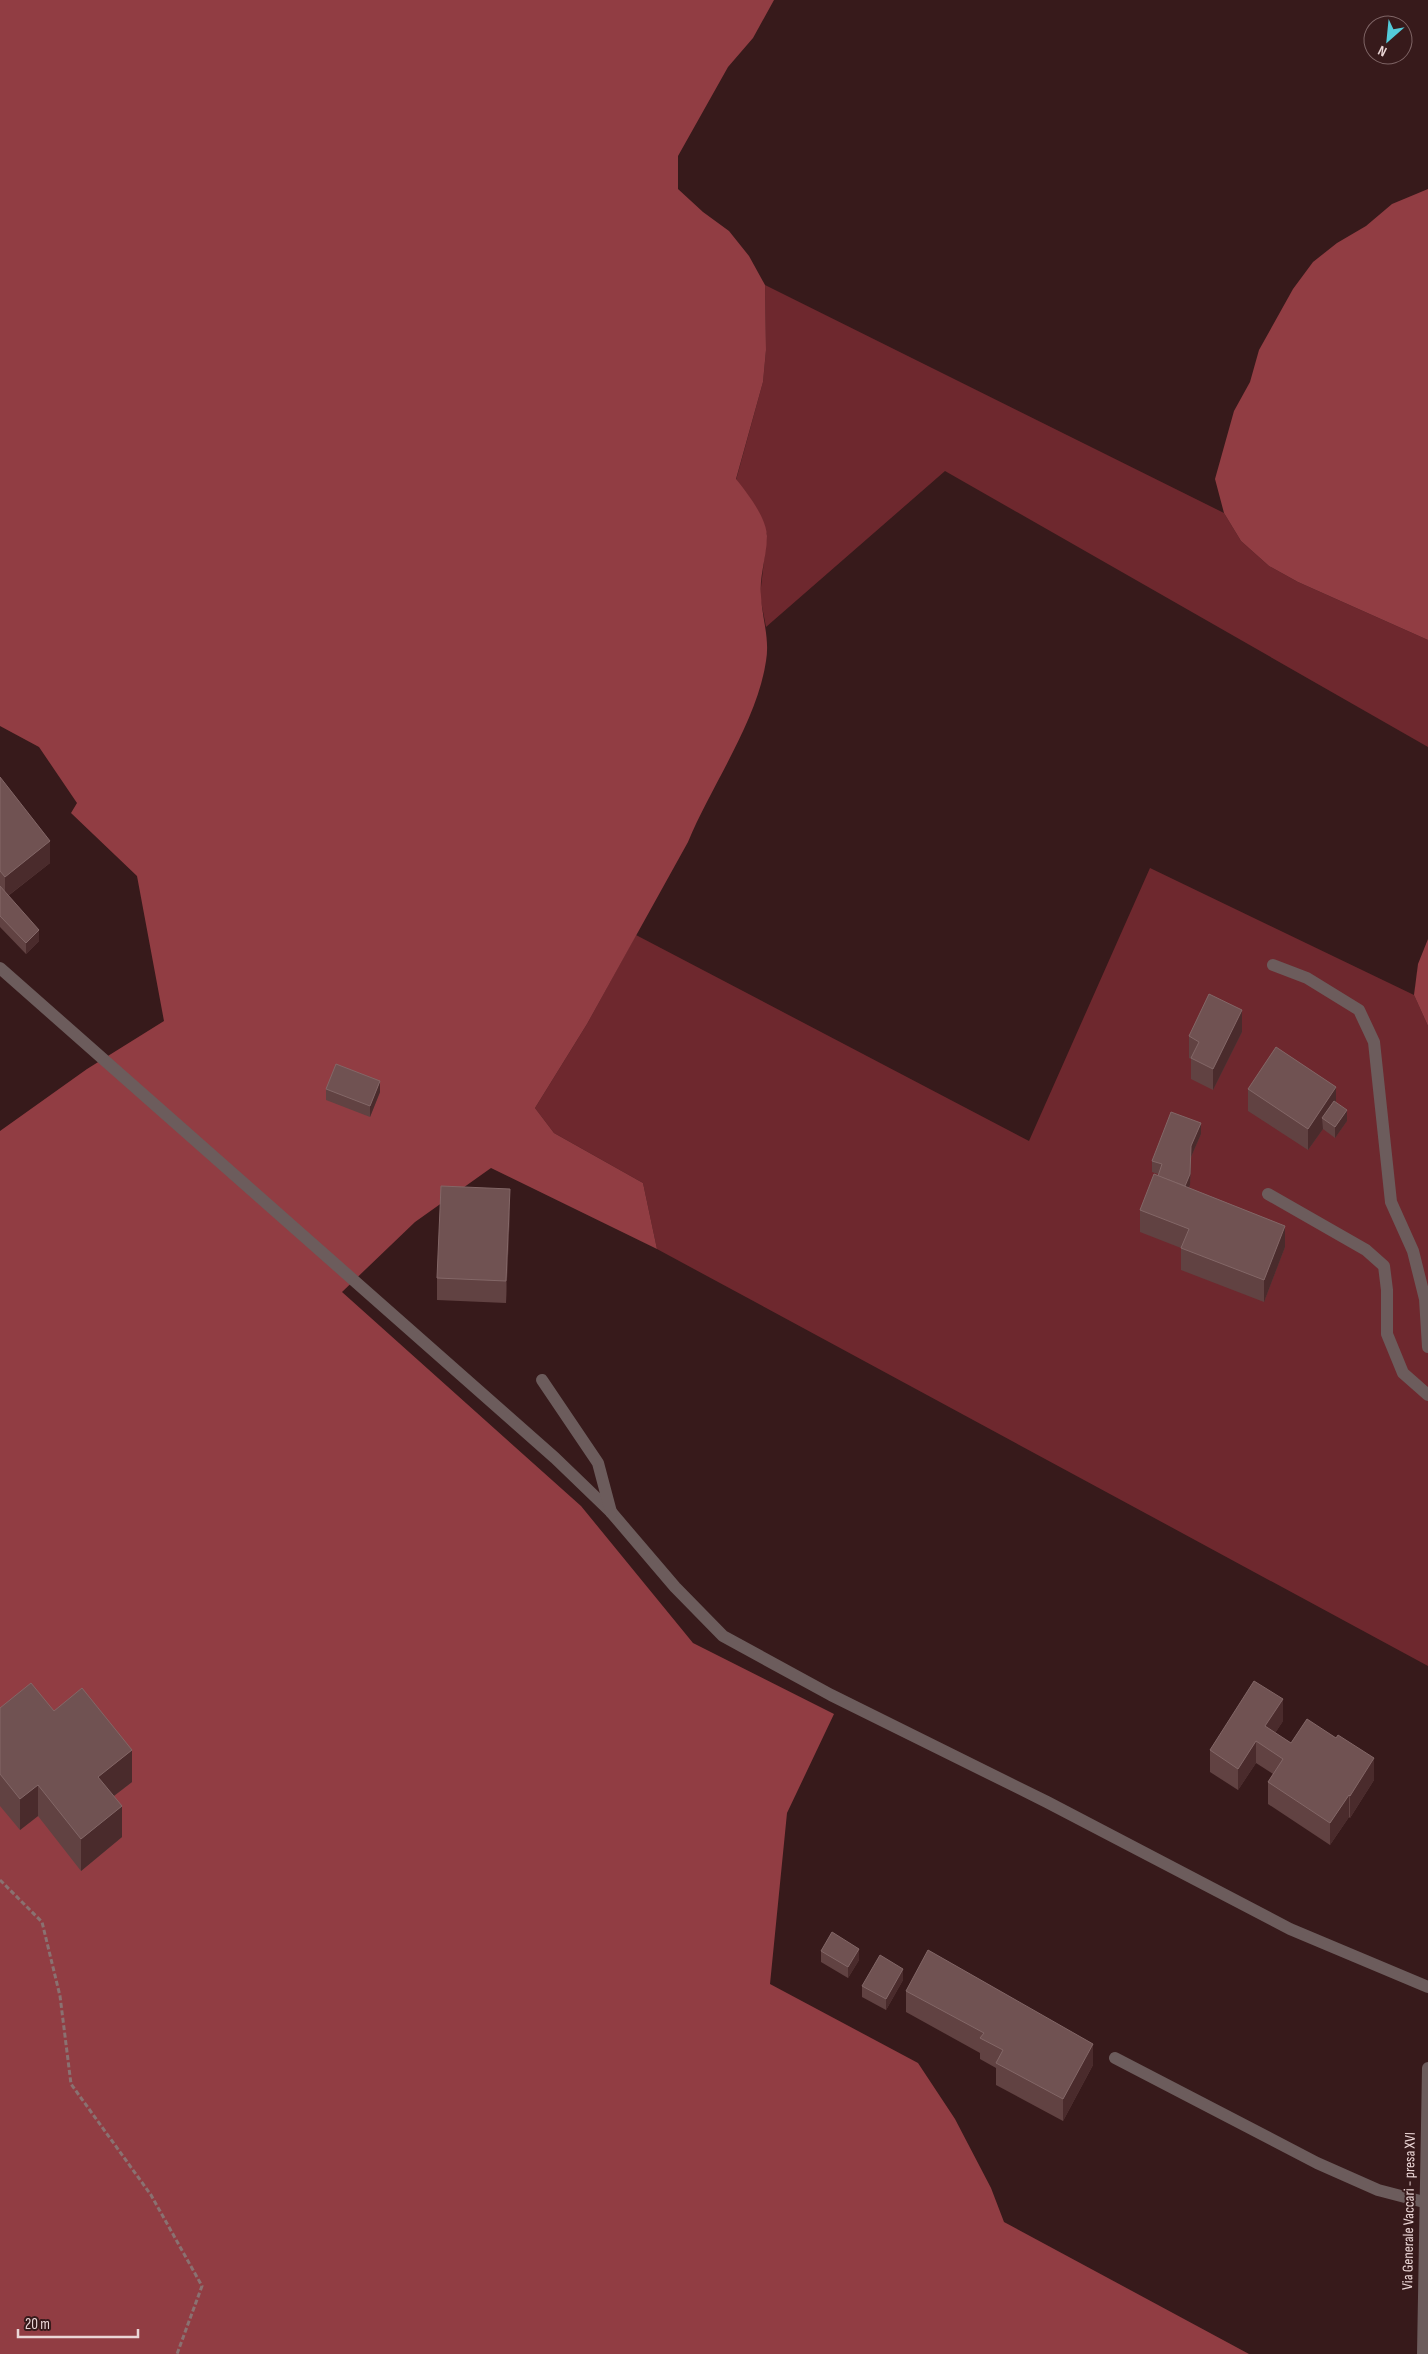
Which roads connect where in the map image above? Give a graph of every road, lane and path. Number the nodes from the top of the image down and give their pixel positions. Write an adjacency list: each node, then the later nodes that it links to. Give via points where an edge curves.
1 (1272, 965): 4 (street, via 1308,978 1360,1010 1374,1042 1391,1202 1413,1251 1425,1299)
2 (0, 968): 7 (street, via 443,1358)
3 (1268, 1194): 6 (street, via 1366,1250 1384,1266 1388,1290 1387,1334 1402,1373)
4 (1428, 1347)
5 (542, 1380): 7 (street, via 598,1463)
6 (1428, 1396)
7 (610, 1512): 9 (street, via 723,1636 1290,1929)
8 (0, 1880): 13 (path, via 42,1922 60,1996 71,2084 151,2195 202,2286)
9 (1428, 1987)
10 (1115, 2058): 12 (street, via 1317,2163 1378,2190)
11 (1428, 2068): 12 (street, Via Generale Vaccari - presa XVI)
12 (1424, 2202): 14 (street, Via Generale Vaccari - presa XVI)
13 (177, 2354)
14 (1423, 2354)

